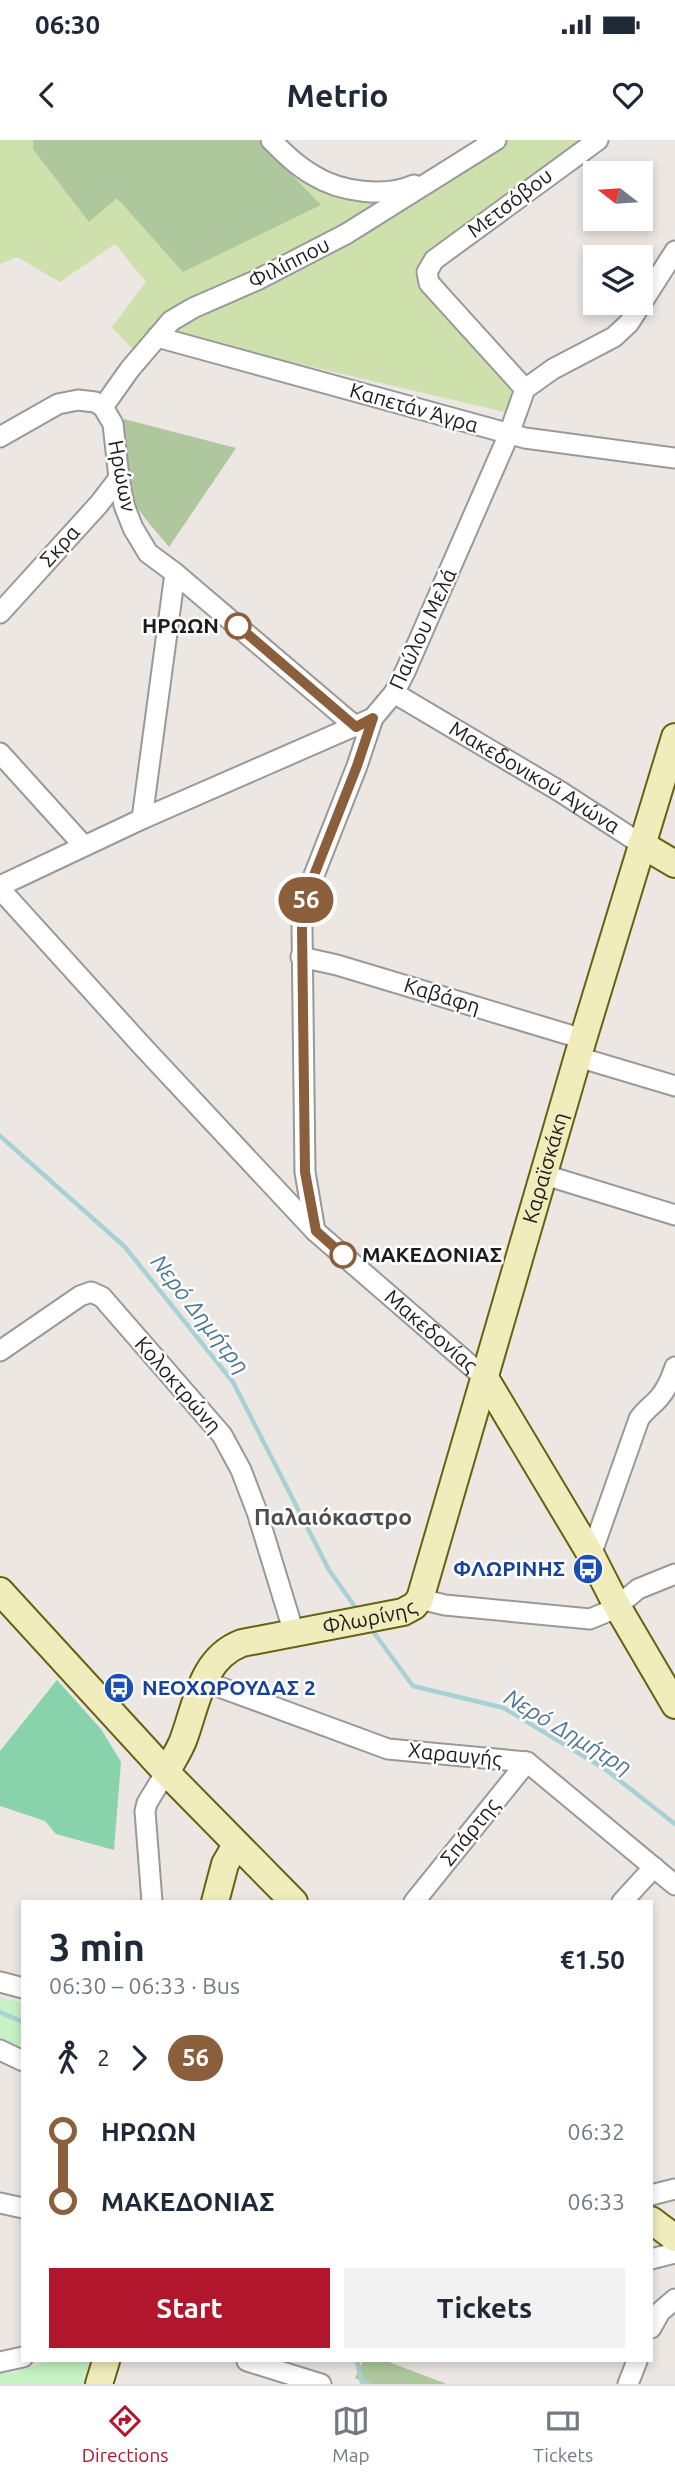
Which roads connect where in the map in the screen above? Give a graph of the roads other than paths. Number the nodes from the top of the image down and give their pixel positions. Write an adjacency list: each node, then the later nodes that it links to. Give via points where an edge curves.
1 (271, 140): 4 (street, via 314,176 337,185 382,192 404,190)
2 (496, 140): 4 (street, Φιλίππου)
3 (598, 140): 7 (street, Μετσόβου, via 434,260 427,272 429,283)
4 (438, 175): 6 (street, Φιλίππου, via 345,234 192,308)
5 (675, 251): 7 (street, via 629,323 614,337)
6 (157, 337): 8 (street, Φιλίππου); 9 (street, Καπετάν Άγρα)
7 (525, 389): 9 (street, Παύλου Μελά)
8 (103, 407): 10 (street, via 78,400 58,404); 12 (street, Ηρώων, via 113,424)
9 (509, 434): 11 (street, Καπετάν Άγρα); 15 (street, Παύλου Μελά)
10 (0, 437)
11 (675, 458)
12 (119, 478): 13 (street, Ηρώων, via 124,505 143,545); 14 (street, Σκρα)
13 (175, 573): 16 (street, Ηρώων); 19 (street)
14 (0, 613)
15 (394, 693): 16 (street, Παύλου Μελά); 20 (street, Μακεδονικού Αγώνα)
16 (365, 722): 19 (street, Παύλου Μελά); 24 (street, via 357,766 307,893)
17 (675, 737): 20 (street, Καραϊσκάκη)
18 (0, 753): 21 (street)
19 (142, 819): 21 (street, Παύλου Μελά)
20 (641, 844): 22 (street, Μακεδονικού Αγώνα); 25 (street, Καραϊσκάκη)
21 (83, 846): 23 (street, Παύλου Μελά)
22 (675, 864)
23 (0, 888): 29 (street, Μακεδονίας)
24 (301, 957): 25 (street, Καβάφη, via 337,965); 29 (street, via 305,1172)
25 (581, 1048): 26 (street, Καβάφη); 27 (street, Καραϊσκάκη)
26 (675, 1086)
27 (545, 1175): 28 (street); 32 (street, Καραϊσκάκη)
28 (675, 1216)
29 (316, 1231): 32 (street, Μακεδονίας)
30 (0, 1351): 38 (street, Κολοκτρώνη, via 80,1296 91,1292 102,1297 222,1435 257,1512)
31 (675, 1367): 33 (street, via 667,1388 639,1419)
32 (485, 1378): 33 (street, Μακεδονίας); 36 (street, Καραϊσκάκη)
33 (591, 1555): 37 (street, Μακεδονίας)
34 (675, 1574): 37 (street, Φλωρίνης, via 633,1592)
35 (0, 1591): 42 (street)
36 (420, 1599): 37 (street, Φλωρίνης, via 580,1619 598,1617); 38 (street, Φλωρίνης, via 409,1610 387,1616)
37 (617, 1606): 40 (street, Μακεδονίας)
38 (294, 1633): 39 (street, Φλωρίνης, via 229,1649 212,1664)
39 (203, 1681): 41 (street, Χαραυγής, via 388,1749); 42 (street, Φλωρίνης, via 183,1740)
40 (675, 1705)
41 (527, 1762): 44 (street, Χαραυγής); 49 (street, Σπάρτης)
42 (166, 1772): 43 (street); 46 (street, via 145,1811)
43 (236, 1845): 47 (street, via 225,1864); 48 (street)
44 (653, 1867): 45 (street, Χαραυγής); 50 (street)
45 (675, 1885)
46 (152, 1900)
47 (216, 1900)
48 (293, 1900)
49 (416, 1900)
50 (624, 1900)
51 (0, 1982): 52 (street)
52 (21, 1987)
53 (0, 2050): 54 (street)
54 (21, 2060)
55 (675, 2189): 56 (street)
56 (653, 2194)
57 (0, 2203): 58 (street)
58 (21, 2208)
59 (653, 2222): 60 (street)
60 (675, 2238)
61 (675, 2253): 62 (street)
62 (653, 2258)
63 (675, 2299): 64 (street)
64 (653, 2324)
65 (21, 2358): 69 (street)
66 (106, 2362): 70 (street)
67 (250, 2362): 71 (street)
68 (637, 2362): 72 (street)
69 (1, 2366)
70 (99, 2384)
71 (320, 2384)
72 (628, 2384)

